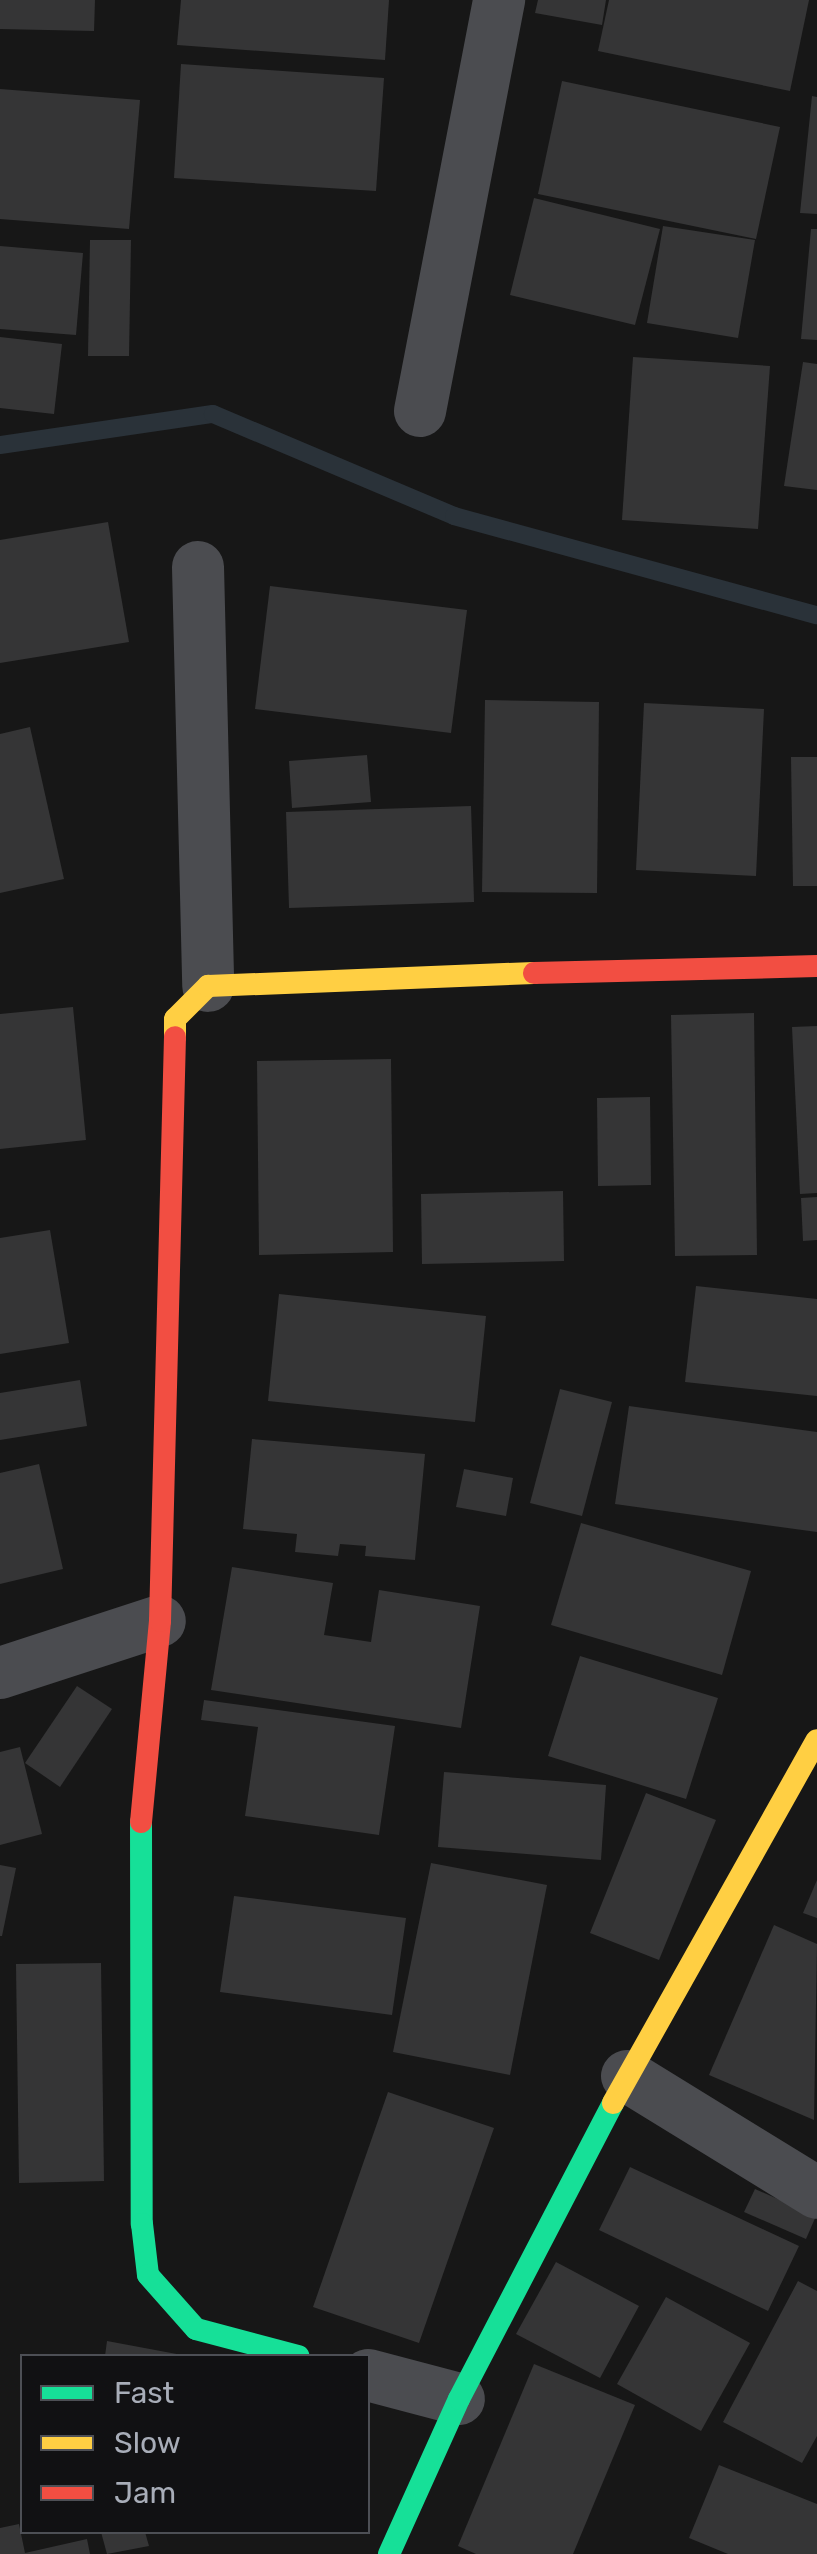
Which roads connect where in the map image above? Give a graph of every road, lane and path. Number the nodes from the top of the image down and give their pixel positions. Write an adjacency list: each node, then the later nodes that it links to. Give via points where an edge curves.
1 (499, 0): 2 (street)
2 (420, 411)
3 (198, 568): 5 (street)
4 (817, 966): 5 (street, via 599,967)
5 (208, 986): 6 (street, via 175,1019)
6 (160, 1622): 7 (street); 11 (street, via 138,1865 148,2275 196,2329)
7 (0, 1674)
8 (817, 1740): 9 (street)
9 (627, 2076): 10 (street); 13 (street)
10 (817, 2193)
11 (290, 2354)
12 (370, 2376): 13 (street)
13 (459, 2400): 14 (street)
14 (389, 2554)

